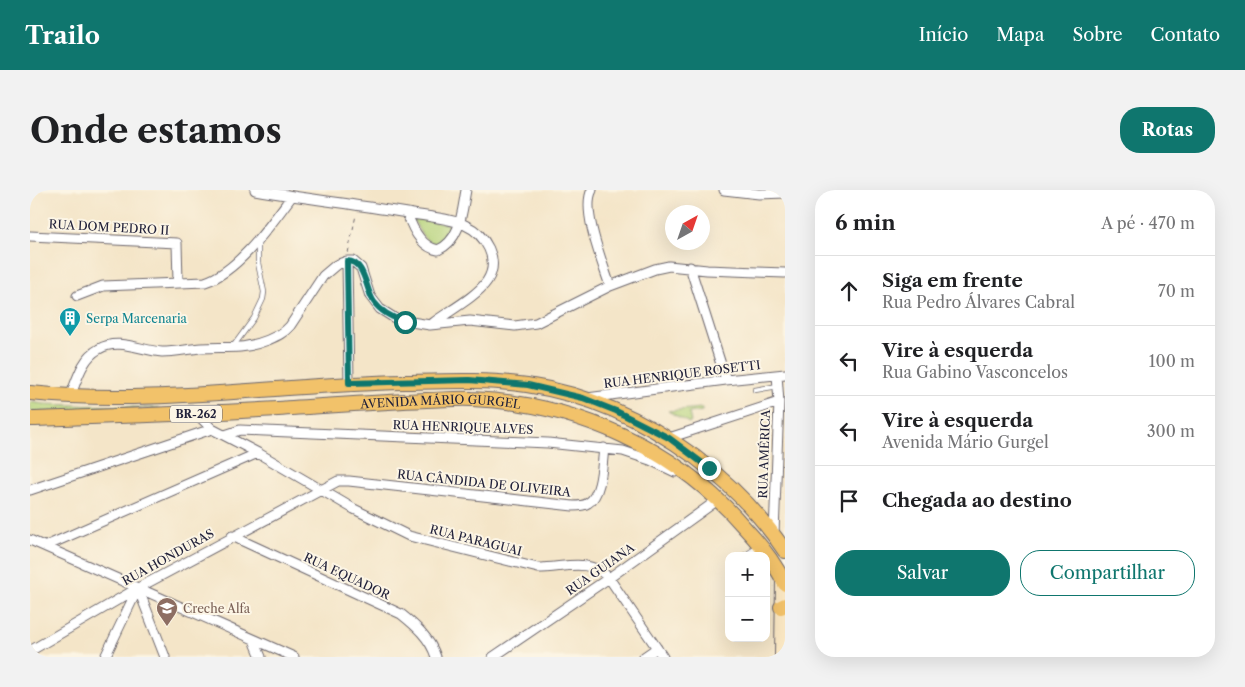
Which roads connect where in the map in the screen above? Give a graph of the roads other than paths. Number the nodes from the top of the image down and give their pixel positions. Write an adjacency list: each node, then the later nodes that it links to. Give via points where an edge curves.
1 (259, 190): 6 (street)
2 (466, 190): 8 (street)
3 (592, 190): 15 (street, via 588,200 589,216)
4 (724, 190): 5 (street)
5 (785, 193)
6 (292, 196): 7 (street); 10 (street)
7 (406, 213): 8 (street); 8 (street, via 419,238 432,249 438,250 447,245)
8 (460, 223): 17 (street, via 488,244 492,260 490,275 478,291)
9 (30, 236): 14 (street, RUA DOM PEDRO II, via 177,243)
10 (258, 239): 14 (street, via 220,276 205,282); 18 (lane, via 263,299 254,318)
11 (348, 258): 17 (street, via 361,268 370,296 380,309 396,319); 18 (street, via 323,276 285,332 257,344); 21 (street)
12 (690, 267): 13 (street); 15 (street, via 655,269); 20 (street)
13 (785, 273)
14 (178, 282): 16 (street, via 103,286)
15 (610, 286): 17 (street, via 525,326 470,321)
16 (77, 296)
17 (430, 325)
18 (231, 349): 25 (street, via 162,352 125,345 103,346 88,358)
19 (781, 374): 20 (street, RUA HENRIQUE ROSETTI); 22 (street, RUA AMÉRICA)
20 (726, 380): 26 (street, RUA HENRIQUE ROSETTI)
21 (349, 383): 25 (main road, AVENIDA MÁRIO GURGEL / BR-262, via 112,398); 26 (main road, AVENIDA MÁRIO GURGEL / BR-262, via 469,380 528,385)
22 (779, 386): 23 (lane); 27 (street, RUA AMÉRICA)
23 (755, 390)
24 (30, 393): 25 (main road, AVENIDA MÁRIO GURGEL / BR-262)
25 (70, 397)
26 (583, 398): 32 (main road, AVENIDA MÁRIO GURGEL / BR-262)
27 (779, 402): 32 (street); 40 (street, RUA AMÉRICA)
28 (196, 414): 29 (main road, AVENIDA MÁRIO GURGEL / BR-262); 30 (street, RUA PARAGUAI); 35 (main road, AVENIDA MÁRIO GURGEL / BR-262, via 400,401 471,399 519,403 599,425 658,453)
29 (30, 419)
30 (212, 429): 31 (street, RUA PARAGUAI); 37 (street)
31 (224, 435): 33 (street, RUA HENRIQUE ALVES, via 240,430); 34 (street, RUA PARAGUAI)
32 (669, 438): 40 (main road, AVENIDA MÁRIO GURGEL / BR-262, via 709,468)
33 (604, 448): 35 (street, RUA HENRIQUE ALVES, via 650,460 678,474); 36 (street, RUA CÂNDIDA DE OLIVEIRA, via 598,490 589,503 581,506 349,480)
34 (258, 453): 36 (street, RUA PARAGUAI); 43 (street)
35 (695, 478): 38 (main road, AVENIDA MÁRIO GURGEL / BR-262)
36 (319, 489): 41 (street, RUA HONDURAS); 49 (street, RUA PARAGUAI, via 409,536 538,568 588,566 601,570)
37 (30, 490)
38 (719, 499): 39 (main road, AVENIDA MÁRIO GURGEL / BR-262); 49 (street, RUA GUIANA)
39 (749, 532): 44 (lane); 50 (main road, AVENIDA MÁRIO GURGEL / BR-262)
40 (774, 534): 45 (main road, AVENIDA MÁRIO GURGEL / BR-262)
41 (232, 536): 51 (street, RUA HONDURAS); 61 (street, RUA EQUADOR, via 401,614 429,641)
42 (30, 540): 43 (street)
43 (46, 546): 51 (street)
44 (754, 549): 46 (lane); 47 (lane)
45 (785, 551)
46 (750, 552)
47 (754, 552)
48 (770, 568): 50 (lane)
49 (609, 578): 54 (street, RUA PARAGUAI); 62 (street, RUA GUIANA)
50 (784, 581): 52 (street)
51 (138, 588): 53 (street); 55 (street, RUA HONDURAS); 57 (street); 58 (street)
52 (783, 606): 56 (street)
53 (254, 640): 59 (street); 60 (street)
54 (656, 646): 63 (street); 64 (street, RUA PARAGUAI)
55 (32, 647)
56 (780, 656)
57 (105, 657)
58 (165, 657)
59 (261, 657)
60 (294, 657)
61 (436, 657)
62 (493, 657)
63 (644, 657)
64 (663, 657)

